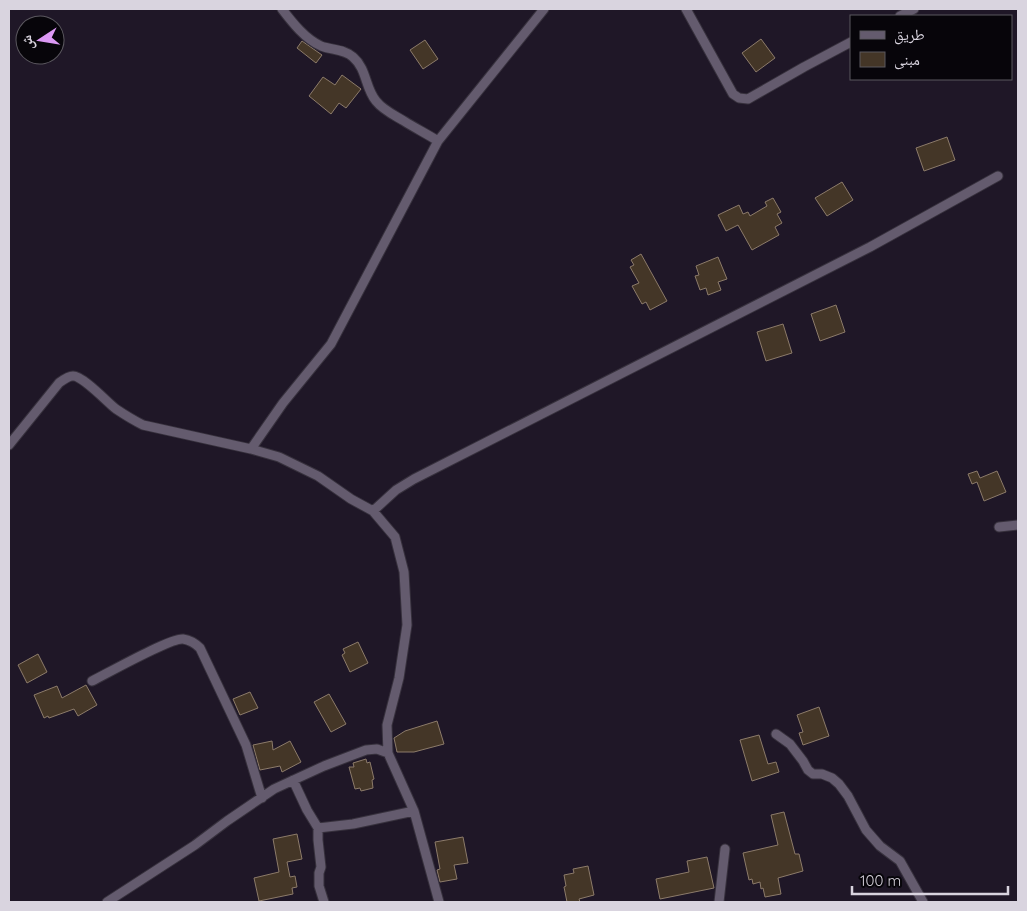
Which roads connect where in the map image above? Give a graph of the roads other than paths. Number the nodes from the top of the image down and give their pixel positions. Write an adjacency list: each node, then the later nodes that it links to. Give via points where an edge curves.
1 (282, 9): 7 (street, via 312,41 352,56 361,66 370,92 385,110)
2 (544, 9): 7 (street)
3 (686, 9): 6 (street, via 733,94 739,98 748,99)
4 (914, 9): 5 (street)
5 (902, 15)
6 (850, 43)
7 (438, 141): 10 (street, via 331,344)
8 (998, 176): 11 (street, via 870,247 414,479)
9 (9, 445): 10 (street, via 59,383 73,376 81,378 114,408 143,424)
10 (251, 449): 11 (street, via 279,457 318,476)
11 (373, 511): 16 (street, via 395,537 404,572 407,616 399,678 387,725)
12 (1018, 525): 13 (street)
13 (999, 528)
14 (92, 680): 18 (street, via 177,639 195,643 246,745)
15 (776, 734): 26 (street, via 790,744 813,774 822,774 839,784 866,830 900,861)
16 (388, 753): 17 (street, via 366,750); 19 (street)
17 (293, 780): 18 (street); 20 (street)
18 (262, 798): 22 (street)
19 (414, 811): 20 (street); 24 (street)
20 (318, 828): 23 (street, via 319,886)
21 (725, 849): 25 (street)
22 (108, 902)
23 (324, 902)
24 (439, 902)
25 (719, 902)
26 (923, 902)

